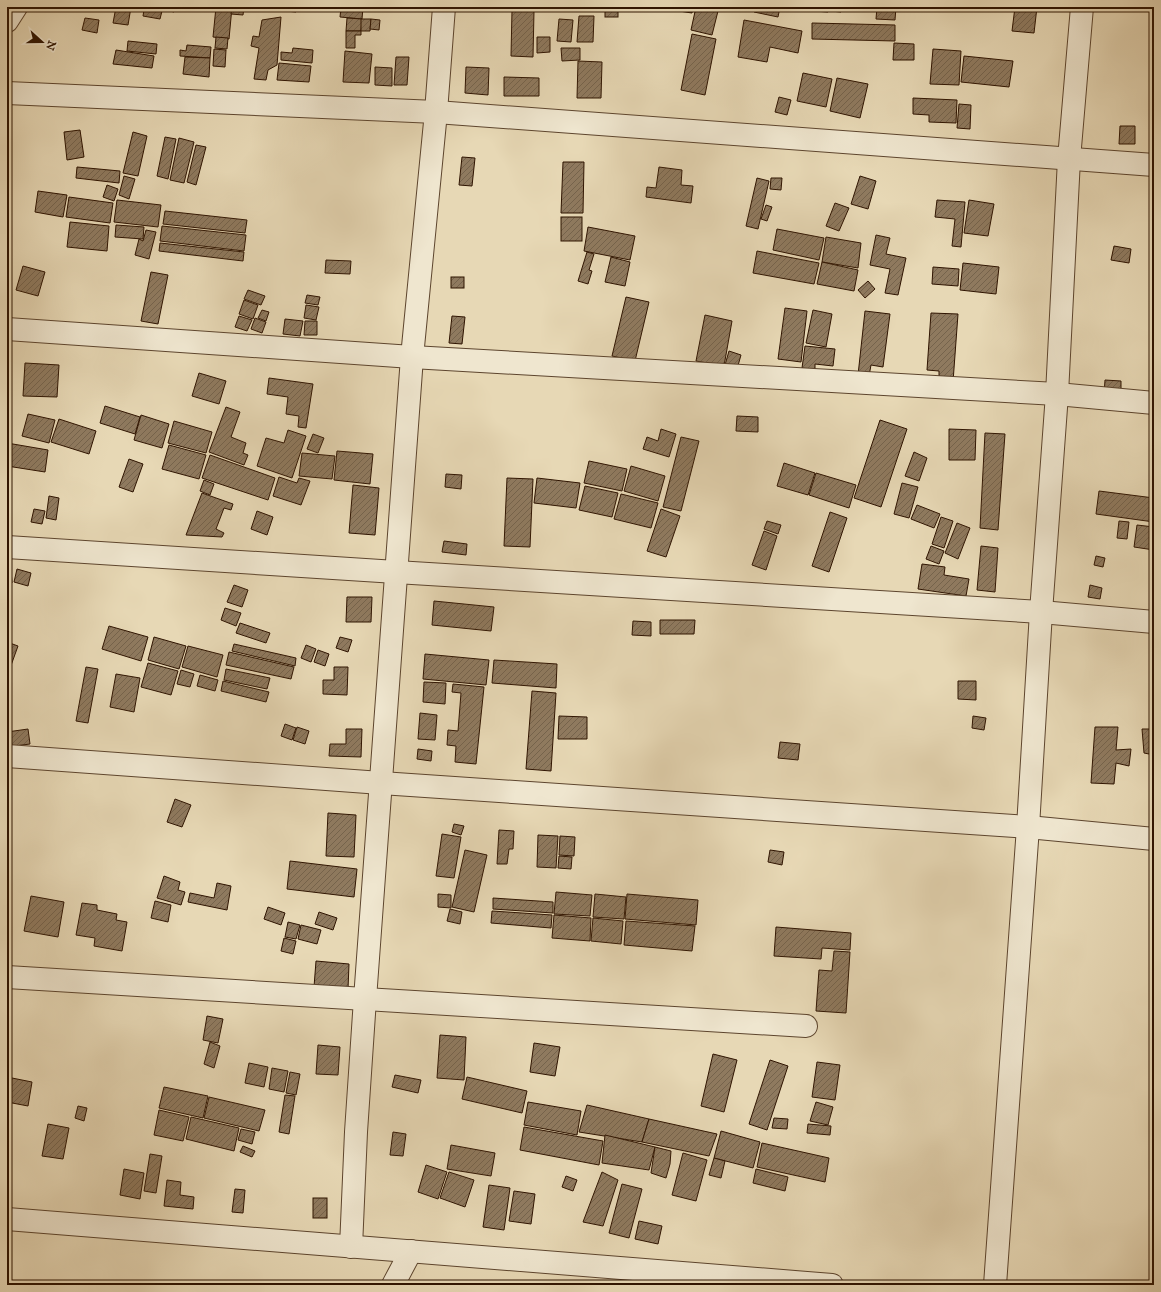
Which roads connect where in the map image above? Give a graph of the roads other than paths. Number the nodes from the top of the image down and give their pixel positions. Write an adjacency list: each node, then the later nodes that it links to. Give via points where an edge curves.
1 (16, 7): 4 (street)
2 (444, 7): 6 (street)
3 (1082, 7): 7 (street)
4 (7, 21)
5 (7, 93): 6 (street)
6 (436, 112): 7 (street); 10 (street)
7 (1069, 159): 8 (street); 11 (street)
8 (1154, 165)
9 (7, 329): 10 (street)
10 (412, 357): 11 (street); 14 (street)
11 (1057, 394): 12 (street); 15 (street)
12 (1154, 403)
13 (7, 547): 14 (street)
14 (396, 572): 15 (street); 18 (street)
15 (1041, 612): 16 (street); 19 (street)
16 (1154, 622)
17 (7, 756): 18 (street)
18 (381, 783): 19 (street); 22 (street)
19 (1028, 826): 20 (street); 29 (street)
20 (1154, 839)
21 (7, 977): 22 (street)
22 (365, 999): 23 (street); 25 (street)
23 (806, 1026)
24 (7, 1219): 25 (street)
25 (351, 1247): 26 (street)
26 (410, 1251): 27 (street); 28 (street)
27 (393, 1285)
28 (832, 1285)
29 (995, 1285)

